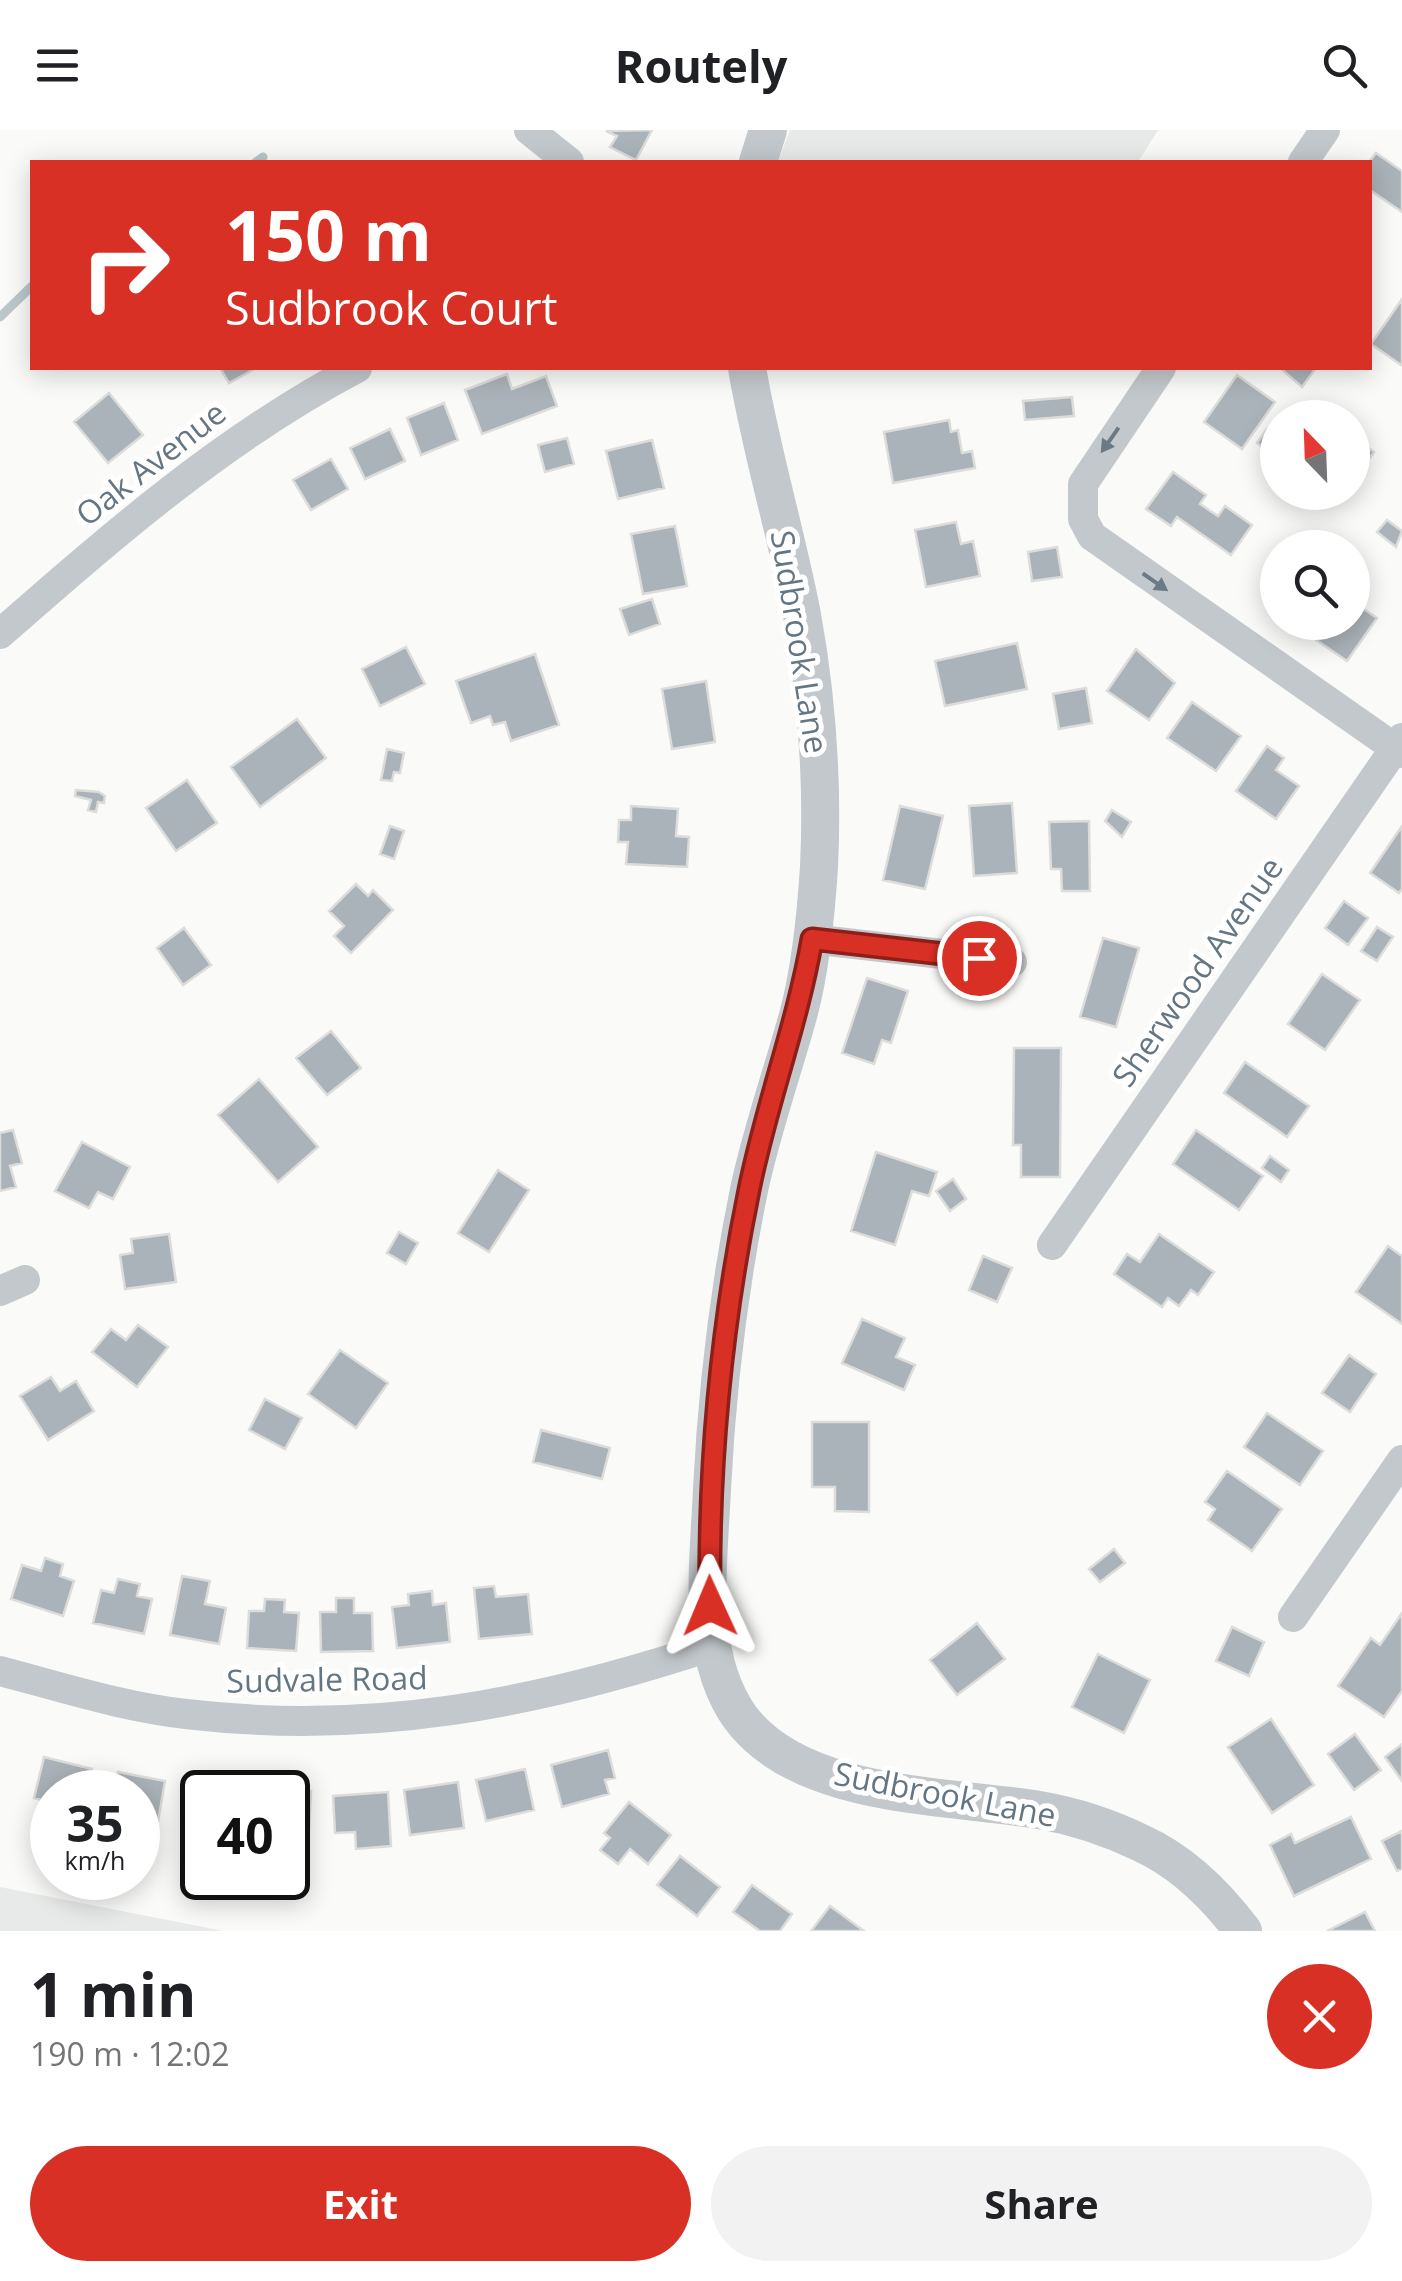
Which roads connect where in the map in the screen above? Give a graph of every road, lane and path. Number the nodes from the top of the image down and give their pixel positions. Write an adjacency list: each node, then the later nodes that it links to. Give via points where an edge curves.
1 (530, 130): 4 (street)
2 (768, 130): 5 (street)
3 (1325, 130): 6 (street)
4 (567, 160)
5 (759, 160)
6 (1304, 160)
7 (354, 370): 10 (street, Oak Avenue, via 249,430 174,484)
8 (747, 370): 12 (street, Sudbrook Lane, via 802,615 818,737)
9 (1159, 370): 11 (street, one-way to 11, via 1083,484 1083,519 1106,548)
10 (0, 634)
11 (1400, 746): 14 (street, Sherwood Avenue)
12 (812, 939): 13 (street); 17 (street, Sudbrook Lane, via 800,1008 750,1188 733,1285 712,1479)
13 (1012, 962)
14 (1052, 1245)
15 (1402, 1460): 16 (street)
16 (1293, 1617)
17 (712, 1646): 18 (street, Sudvale Road, via 535,1699 374,1720 183,1714); 19 (street, Sudbrook Lane, via 739,1716 794,1761 883,1788 1094,1824 1183,1866)
18 (0, 1671)
19 (1243, 1931)

